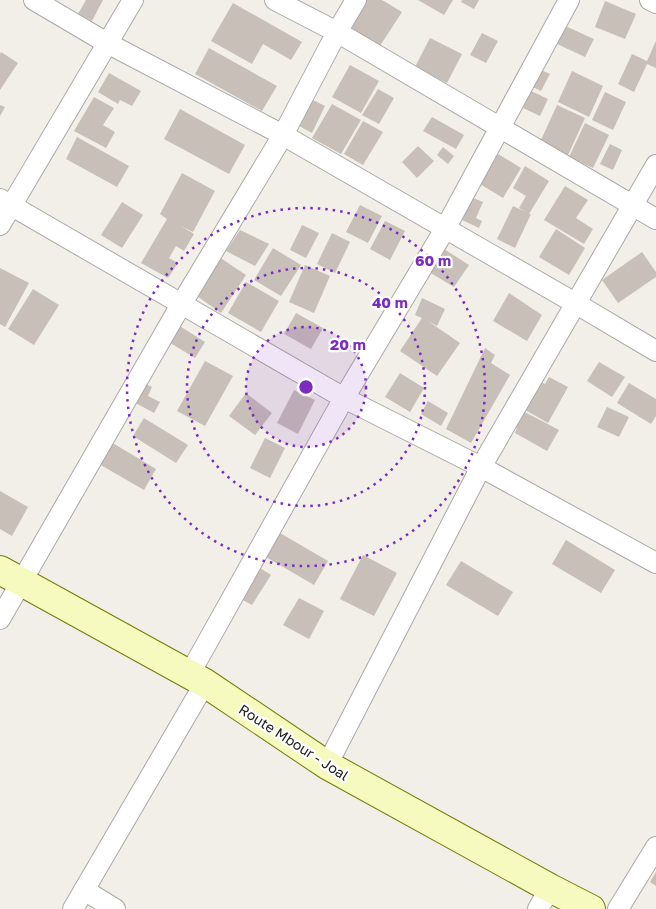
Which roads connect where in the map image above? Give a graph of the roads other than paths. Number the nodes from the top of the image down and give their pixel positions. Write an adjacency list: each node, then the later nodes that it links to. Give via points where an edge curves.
1 (34, 0): 9 (street)
2 (133, 0): 9 (street)
3 (275, 0): 8 (street)
4 (356, 0): 8 (street)
5 (569, 0): 10 (street)
6 (650, 0): 7 (street)
7 (656, 3)
8 (337, 32): 10 (street); 11 (street)
9 (106, 43): 11 (street); 13 (street)
10 (501, 128): 14 (street); 17 (street)
11 (283, 135): 17 (street); 18 (street)
12 (656, 165): 14 (street)
13 (6, 202): 16 (street); 18 (street)
14 (633, 206): 15 (street); 19 (street)
15 (656, 219)
16 (0, 225)
17 (444, 229): 19 (street); 21 (street)
18 (182, 303): 21 (street); 24 (street)
19 (575, 303): 20 (street); 22 (street)
20 (656, 351)
21 (344, 398): 22 (street); 26 (street)
22 (481, 467): 23 (street); 27 (street)
23 (653, 556)
24 (11, 576): 25 (street); 26 (main road, Route Mbour - Joal)
25 (0, 619)
26 (197, 679): 27 (main road, Route Mbour - Joal); 29 (street)
27 (327, 765): 30 (main road, Route Mbour - Joal)
28 (656, 847): 34 (street)
29 (84, 890): 31 (street); 32 (street)
30 (544, 899): 33 (main road, Route Mbour - Joal)
31 (73, 909)
32 (115, 909)
33 (591, 909)
34 (618, 909)

